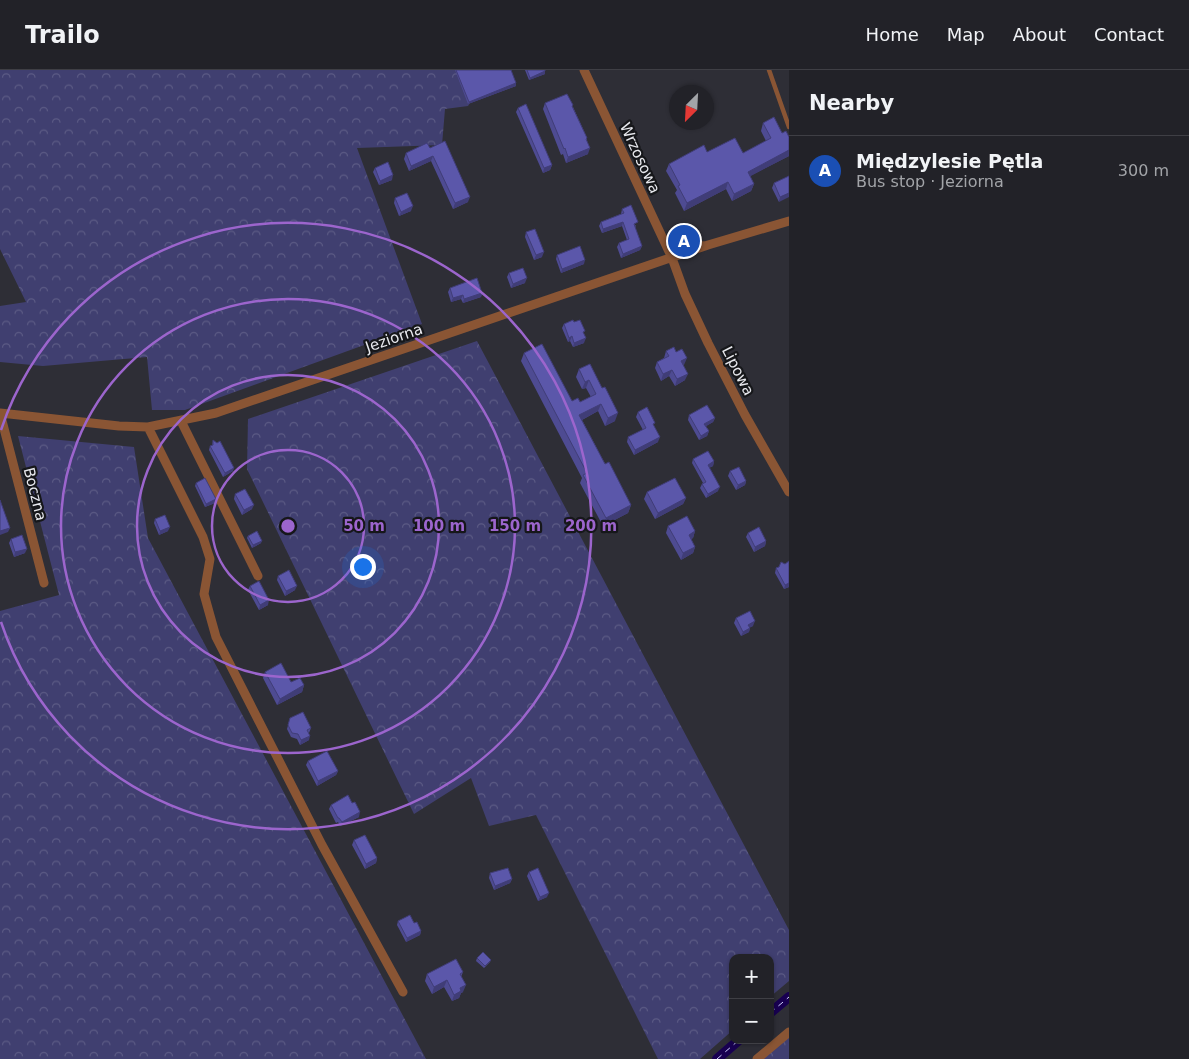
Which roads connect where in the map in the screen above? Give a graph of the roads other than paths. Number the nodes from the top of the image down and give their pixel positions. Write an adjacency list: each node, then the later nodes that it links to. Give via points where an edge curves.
1 (584, 70): 5 (street, Wrzosowa)
2 (769, 70): 3 (lane)
3 (789, 127)
4 (789, 221): 6 (street, Jeziorna)
5 (662, 237): 6 (lane); 7 (street, Wrzosowa)
6 (708, 245): 7 (street, Jeziorna)
7 (672, 258): 9 (street, Jeziorna, via 216,413); 11 (street, Lipowa, via 712,350)
8 (0, 413): 10 (street, Jeziorna); 13 (street, Boczna)
9 (181, 421): 10 (street, Jeziorna); 12 (street)
10 (148, 427): 14 (street, via 203,537 210,559 204,594 216,637 322,845)
11 (789, 492)
12 (258, 576)
13 (44, 583)
14 (403, 992)
15 (789, 1032): 16 (street)
16 (757, 1059)

